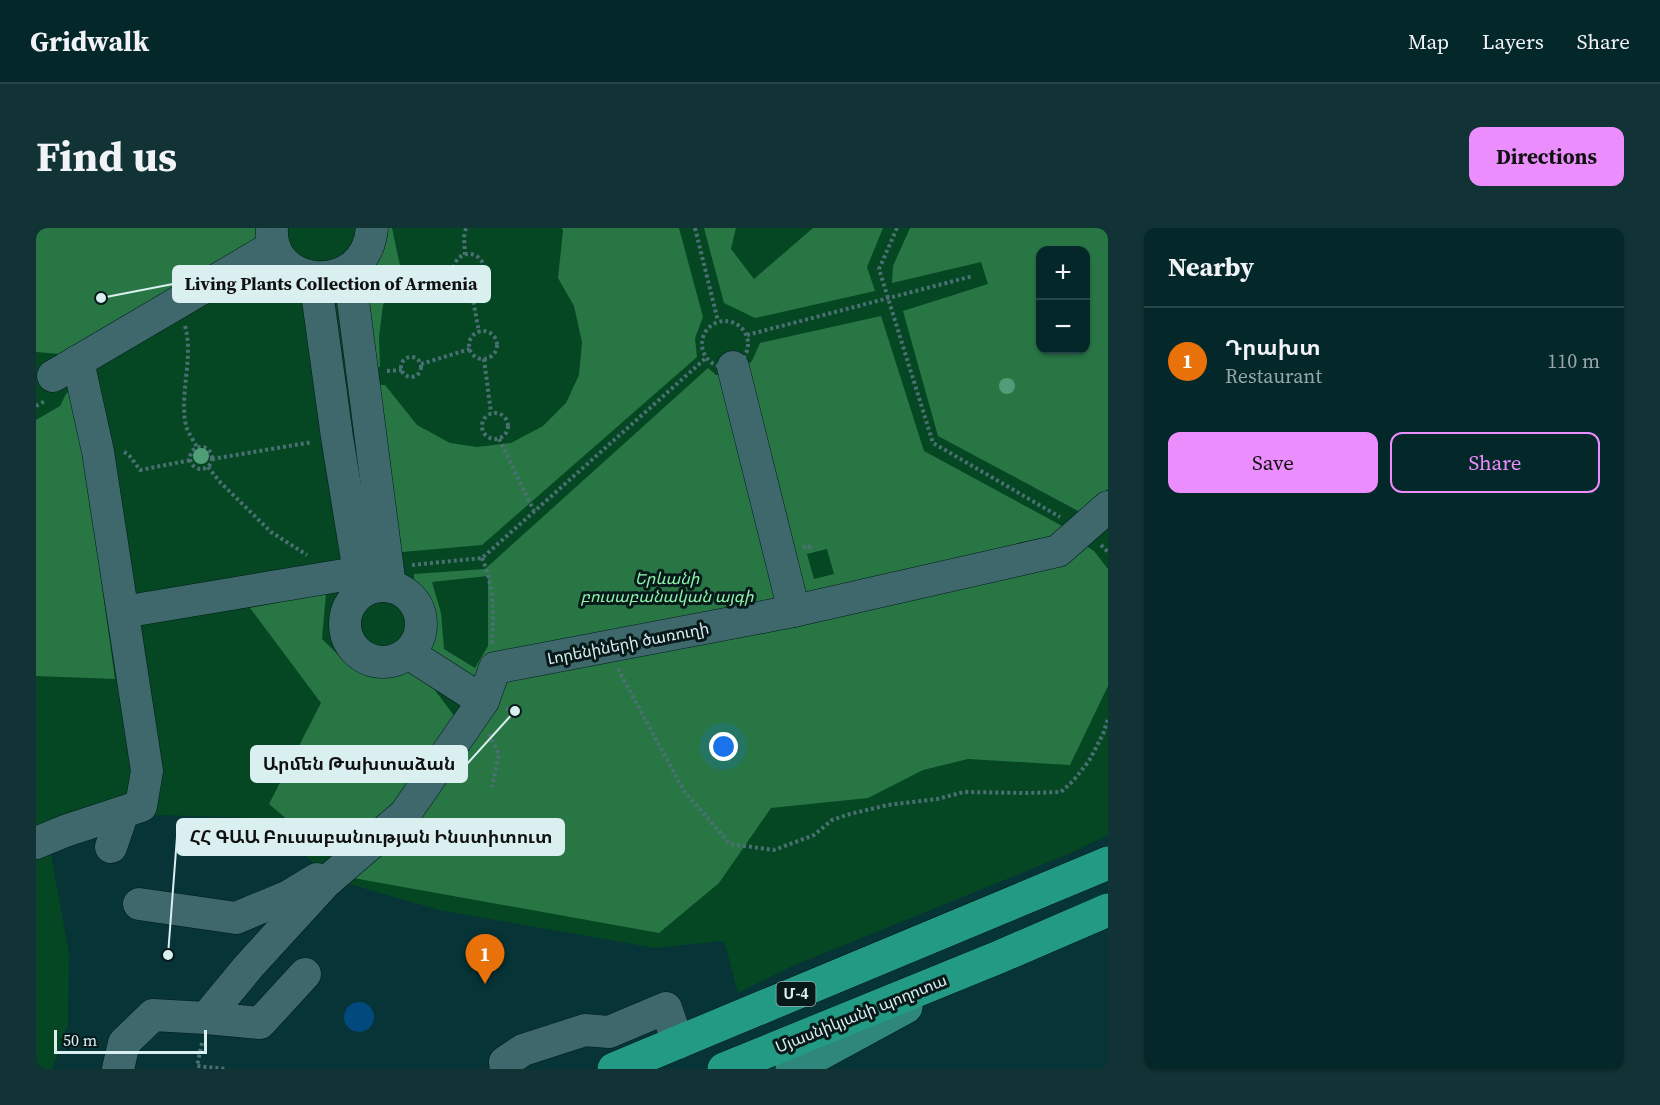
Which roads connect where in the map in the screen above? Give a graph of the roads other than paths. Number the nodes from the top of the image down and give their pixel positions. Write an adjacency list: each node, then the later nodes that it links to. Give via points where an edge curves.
1 (372, 228): 3 (lane, via 369,246)
2 (273, 237): 4 (lane, via 286,265); 9 (lane, via 186,298 66,369 98,452)
3 (349, 270): 4 (lane, via 333,277); 7 (lane)
4 (315, 278): 7 (lane, via 337,437)
5 (719, 362): 8 (lane)
6 (1108, 507): 8 (lane, Լորենիների ծառուղի, via 1058,551)
7 (368, 579): 9 (lane); 10 (lane, via 404,591 414,601 421,628); 10 (lane, via 345,616 345,632 351,646 363,657 378,662 394,661)
8 (794, 611): 11 (lane, Լորենիների ծառուղի, via 495,668)
9 (123, 612): 12 (lane, via 147,771 141,807)
10 (408, 653): 11 (lane)
11 (480, 705): 15 (lane, via 405,813)
12 (123, 812): 13 (lane); 14 (lane)
13 (36, 843)
14 (111, 847)
15 (358, 854): 19 (lane, via 290,896); 23 (lane, via 325,883 246,969)
16 (1108, 863): 24 (highway, Մ-4)
17 (139, 904): 19 (lane)
18 (1108, 910): 20 (highway, Մ-4)
19 (236, 918): 21 (lane)
20 (999, 957): 28 (highway, Մյասնիկյանի պողոտա / Մ-4); 29 (main road)
21 (240, 959)
22 (305, 974): 23 (lane, via 260,1023)
23 (204, 1030): 25 (lane, via 153,1015 124,1043)
24 (678, 1043): 26 (lane, via 666,1008 609,1032 585,1030 522,1050 505,1062); 27 (highway, Մ-4)
25 (118, 1069)
26 (506, 1069)
27 (614, 1069)
28 (724, 1069)
29 (792, 1069)

